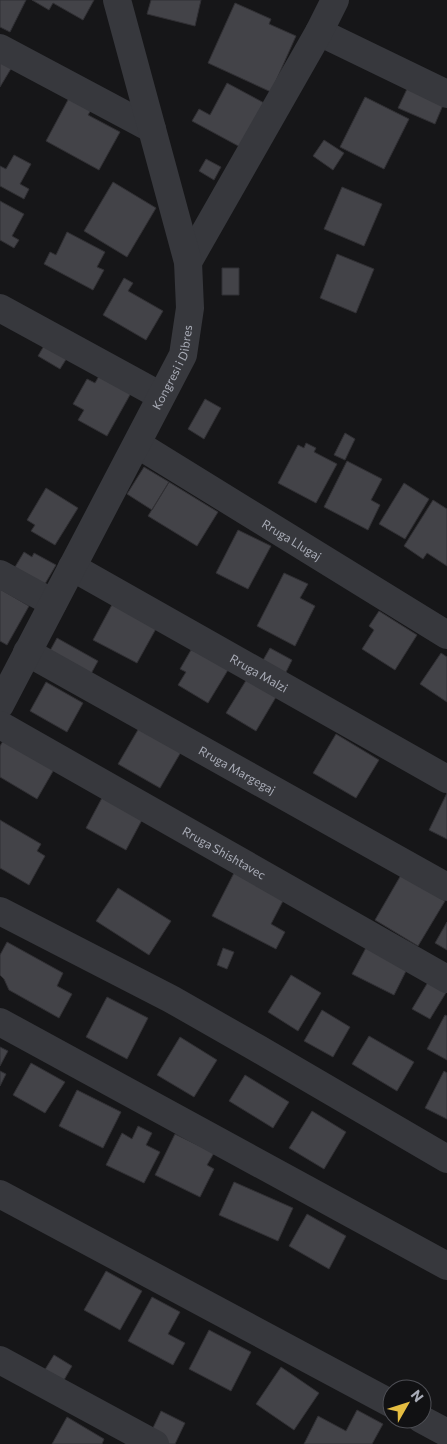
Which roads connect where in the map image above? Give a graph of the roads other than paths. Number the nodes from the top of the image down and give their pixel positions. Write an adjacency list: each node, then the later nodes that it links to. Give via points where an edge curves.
1 (117, 0): 6 (street, Kongresi i Dibres)
2 (335, 0): 3 (street)
3 (319, 32): 5 (street); 7 (street)
4 (0, 48): 6 (street)
5 (447, 94)
6 (152, 129): 7 (street, Kongresi i Dibres)
7 (188, 262): 9 (street, Kongresi i Dibres, via 190,308 183,356)
8 (0, 308): 9 (street)
9 (161, 396): 10 (street, Kongresi i Dibres)
10 (137, 444): 11 (street, Kongresi i Dibres); 14 (street, Rruga Llugaj)
11 (72, 567): 13 (street, Kongresi i Dibres); 18 (street, Rruga Malzi)
12 (0, 574): 13 (street)
13 (53, 603): 15 (street, Kongresi i Dibres)
14 (447, 636)
15 (28, 652): 16 (street, Kongresi i Dibres); 19 (street, Rruga Margegaj)
16 (0, 705)
17 (0, 725): 21 (street, Rruga Shishtavec)
18 (447, 779)
19 (447, 887)
20 (0, 911): 23 (street, via 171,999)
21 (447, 979)
22 (0, 1022): 25 (street)
23 (447, 1159)
24 (0, 1194): 27 (street)
25 (447, 1266)
26 (0, 1360): 30 (street)
27 (382, 1399)
28 (432, 1425): 29 (street)
29 (447, 1433)
30 (156, 1444)

